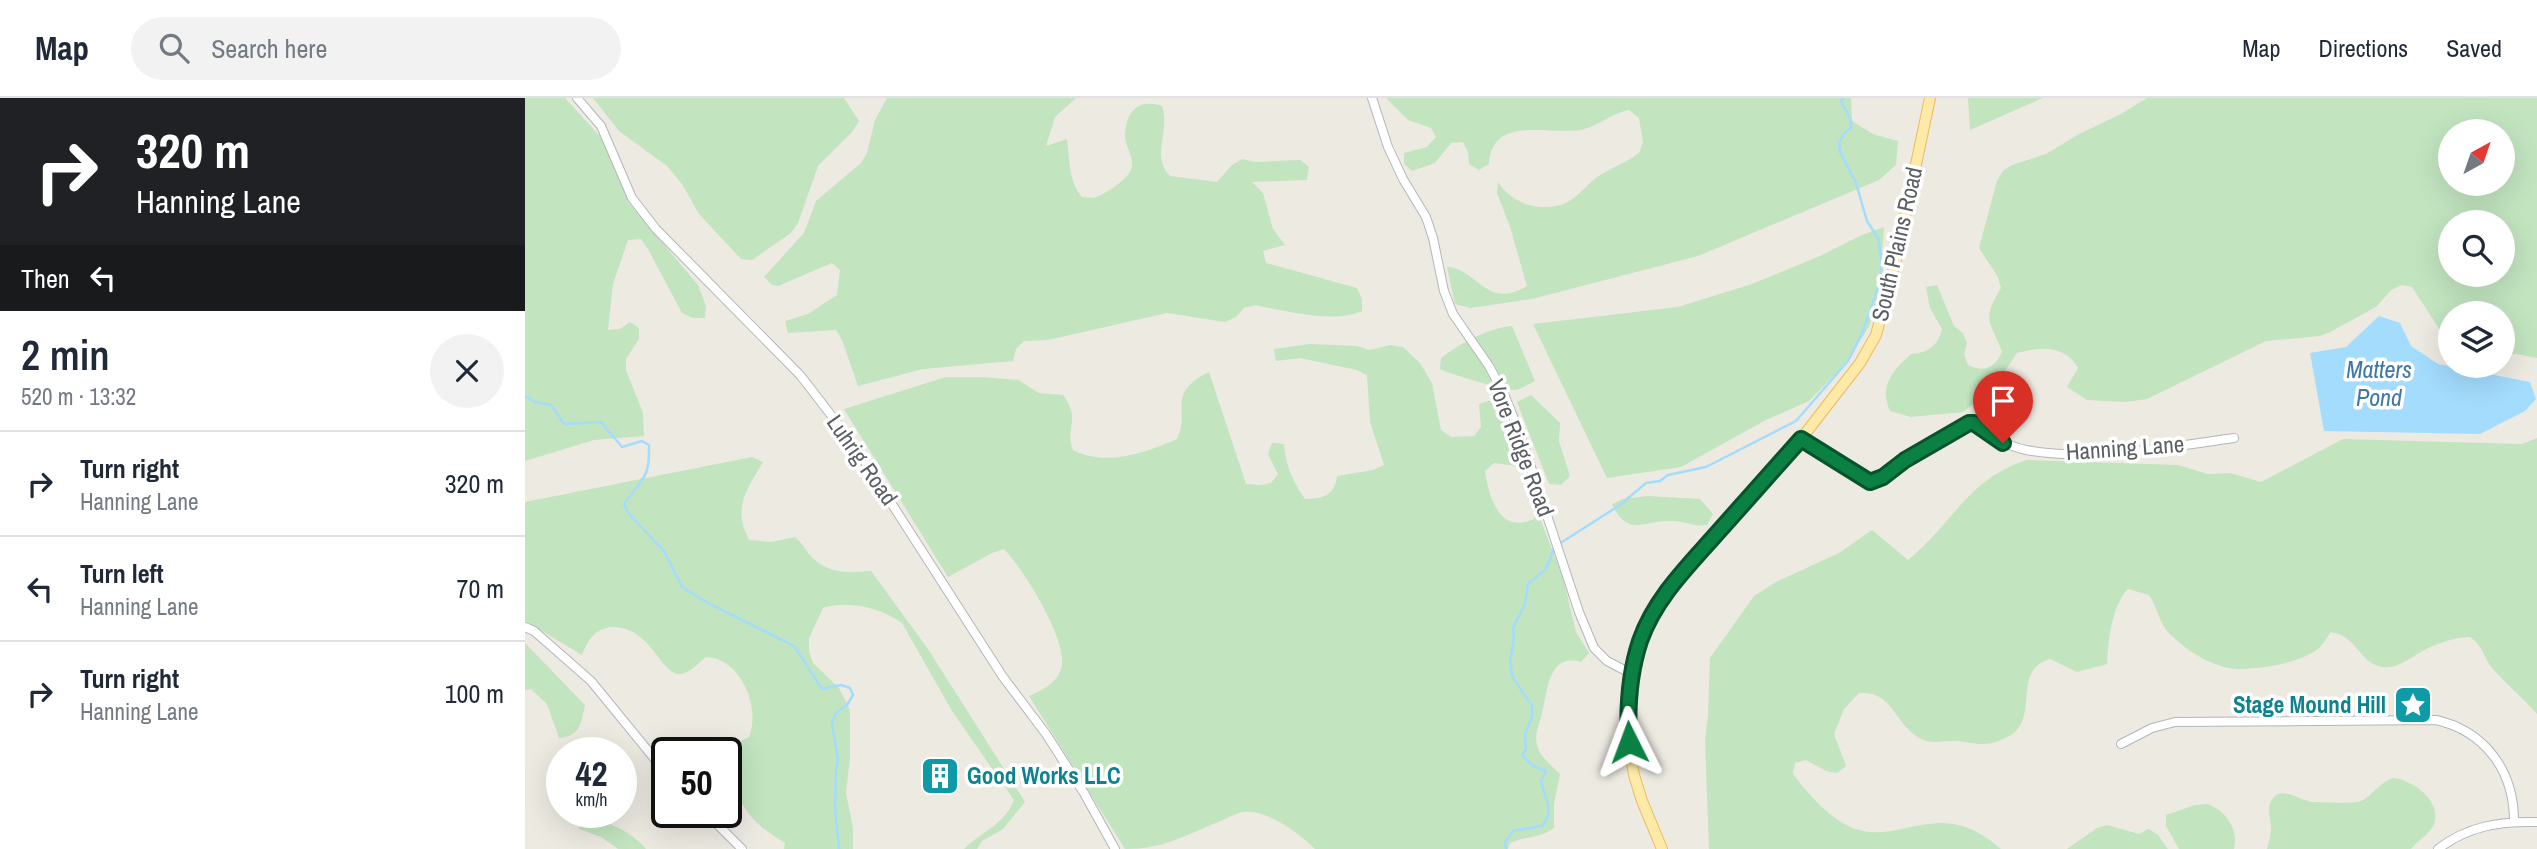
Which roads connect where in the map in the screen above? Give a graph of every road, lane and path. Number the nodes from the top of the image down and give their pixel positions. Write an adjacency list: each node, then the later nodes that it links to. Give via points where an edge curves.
1 (577, 98): 14 (street, Luhrig Road, via 601,126 632,198 656,229 800,375 852,442 1003,677 1078,783)
2 (1372, 98): 7 (street, Vore Ridge Road, via 1393,158 1426,217 1453,314 1489,366 1519,431 1594,648)
3 (1930, 98): 5 (main road, South Plains Road, via 1890,287 1875,335 1860,363)
4 (2234, 438): 5 (street, Hanning Lane, via 2089,455 2025,450 1969,423 1870,482)
5 (1801, 439): 7 (main road, South Plains Road, via 1674,582 1641,640)
6 (525, 627): 9 (street, via 591,681)
7 (1632, 674): 15 (main road, South Plains Road, via 1627,708 1630,753 1642,801)
8 (2121, 744): 10 (street, via 2151,727 2175,722 2435,720 2464,729 2493,754 2512,793)
9 (651, 754)
10 (2514, 821): 11 (street); 16 (street, via 2473,830)
11 (2537, 822)
12 (721, 828): 13 (street)
13 (741, 849)
14 (1115, 849)
15 (1662, 849)
16 (2438, 849)

